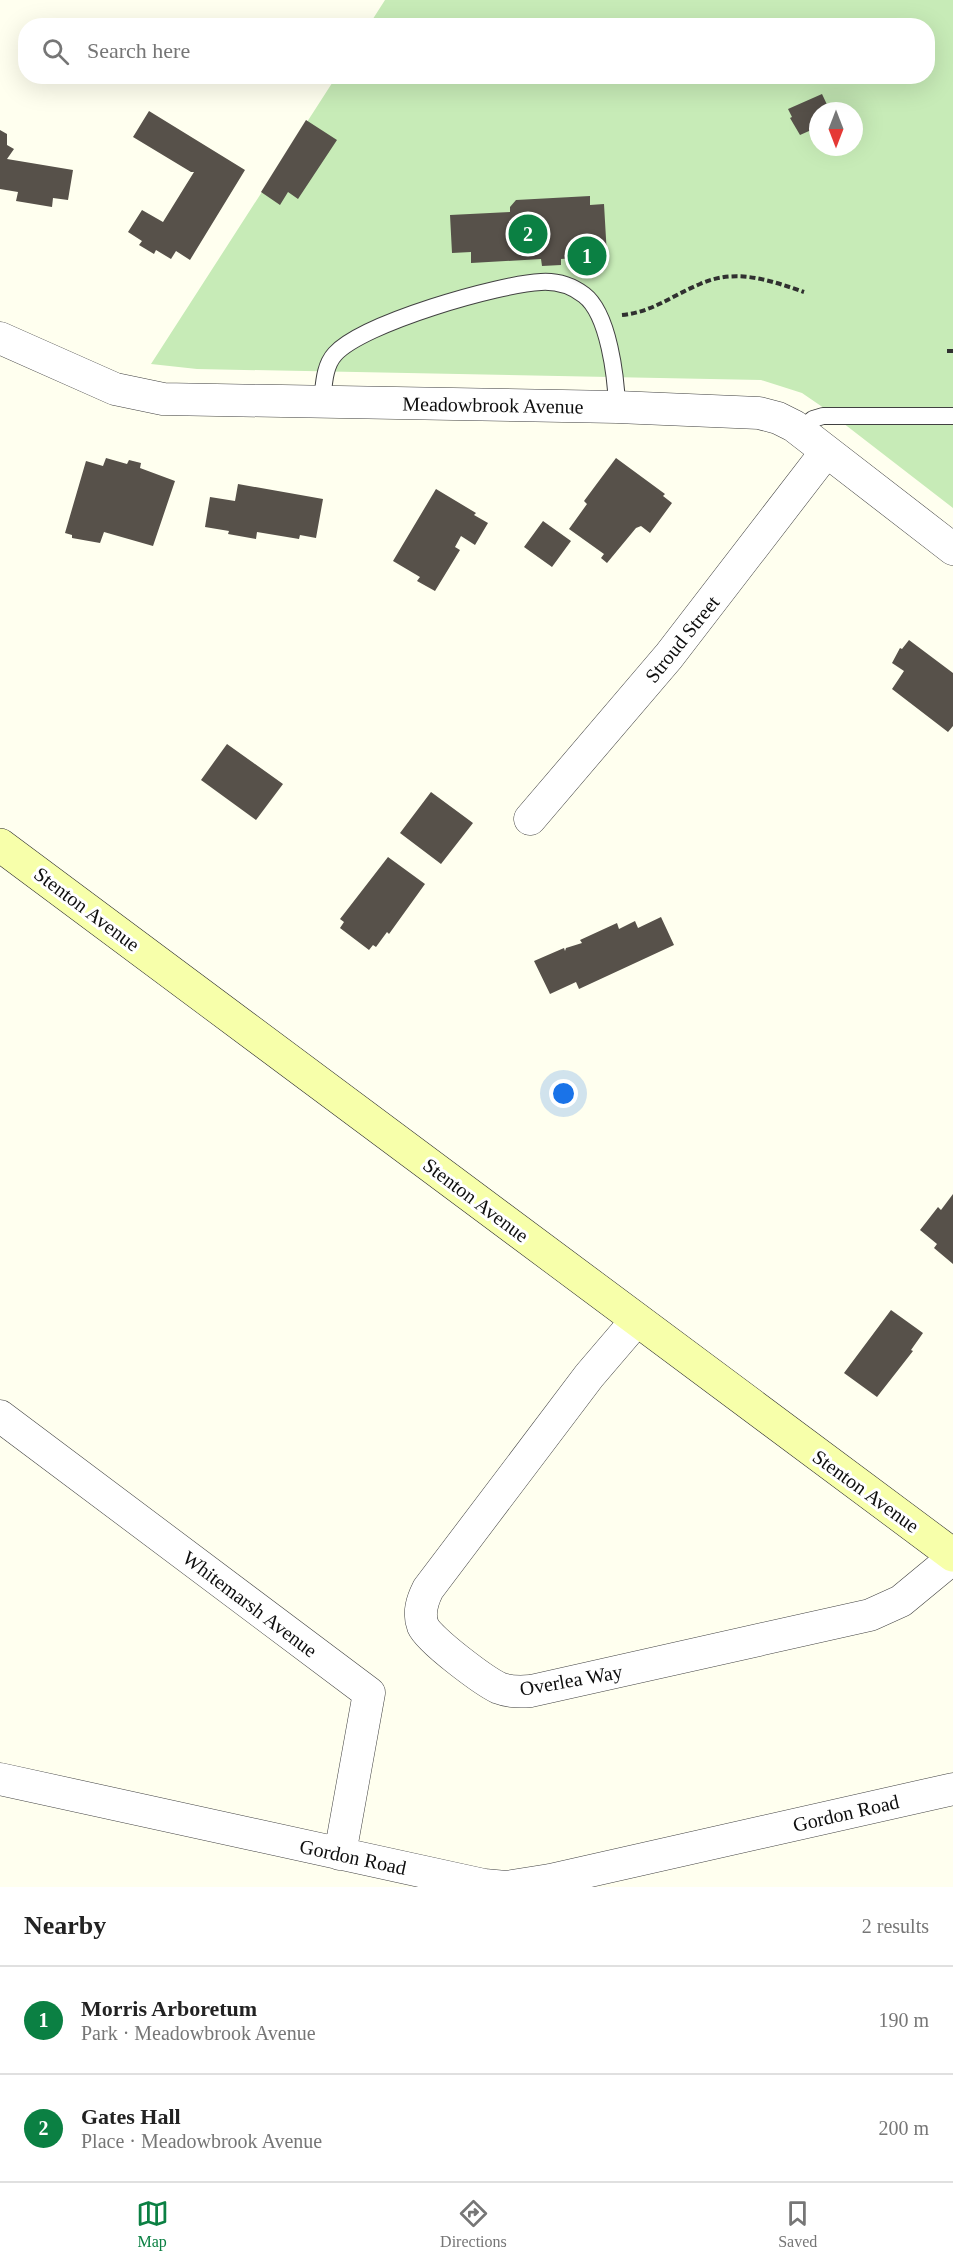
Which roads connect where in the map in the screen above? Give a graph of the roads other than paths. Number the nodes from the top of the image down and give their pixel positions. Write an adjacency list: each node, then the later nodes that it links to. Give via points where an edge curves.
1 (0, 338): 2 (street, Meadowbrook Avenue, via 87,378 139,395 191,400)
2 (322, 401): 3 (street, Meadowbrook Avenue); 3 (lane, via 326,368 335,353 369,332 450,301 543,281 568,285 586,297 598,315 616,374)
3 (617, 407): 5 (street, Meadowbrook Avenue, via 759,413)
4 (953, 416): 5 (lane, via 823,416)
5 (799, 430): 6 (street, Meadowbrook Avenue)
6 (826, 452): 7 (street, Meadowbrook Avenue); 8 (street, Stroud Street, via 677,647)
7 (953, 549)
8 (530, 819)
9 (0, 845): 10 (street, Stenton Avenue)
10 (636, 1320): 12 (street, Stenton Avenue); 12 (street, Overlea Way, via 428,1589 421,1615 428,1635 440,1646 497,1687 531,1691 870,1615 901,1601)
11 (0, 1416): 15 (street, Whitemarsh Avenue, via 369,1693)
12 (953, 1557)
13 (0, 1779): 15 (street, Gordon Road)
14 (953, 1788): 15 (street, Gordon Road, via 527,1885 484,1885)
15 (340, 1854)

